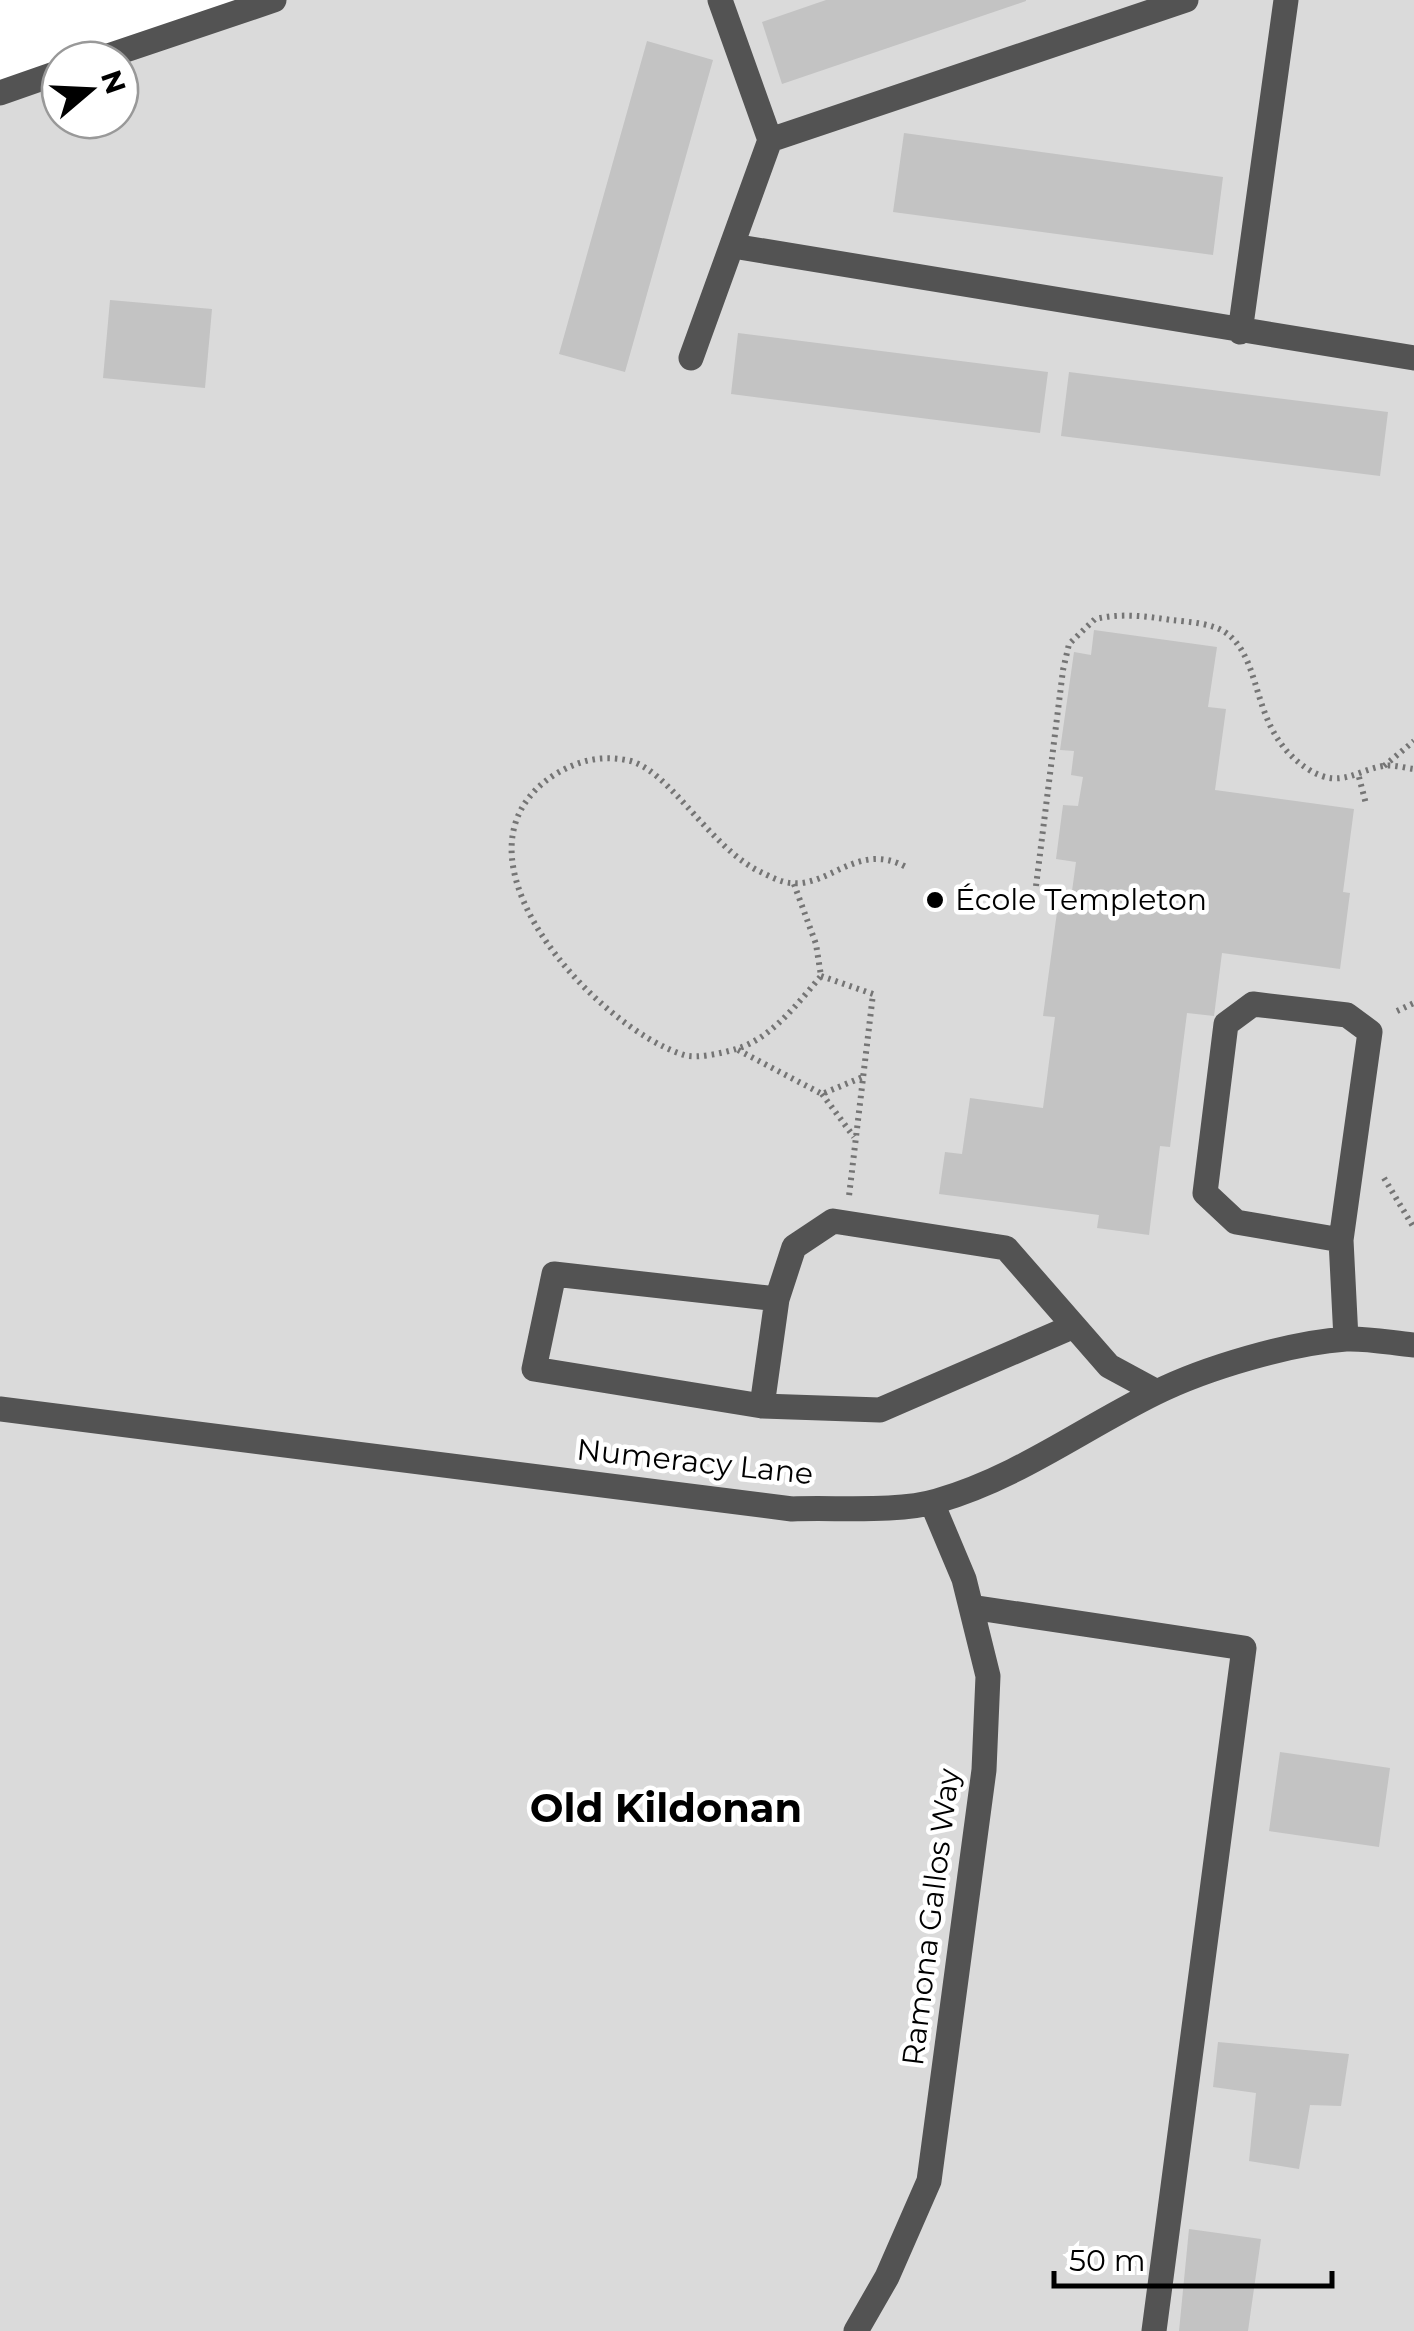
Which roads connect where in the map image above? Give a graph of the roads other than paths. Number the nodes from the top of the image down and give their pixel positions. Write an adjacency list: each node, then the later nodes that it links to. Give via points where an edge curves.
1 (274, 0): 5 (street)
2 (720, 0): 8 (street)
3 (1186, 0): 8 (street)
4 (1286, 0): 10 (street)
5 (140, 45)
6 (40, 79): 7 (street)
7 (0, 92)
8 (770, 140): 9 (street)
9 (733, 246): 10 (street); 11 (street)
10 (1240, 332): 12 (street)
11 (691, 358)
12 (1414, 358)
13 (1341, 1240): 13 (street, via 1370,1032 1347,1014 1253,1004 1226,1024 1206,1193 1236,1222); 16 (street)
14 (777, 1299): 15 (street, via 794,1247 833,1221 1006,1248); 19 (street); 19 (street, via 554,1274 534,1369)
15 (1074, 1326): 18 (street, via 1109,1366); 19 (street, via 880,1410)
16 (1346, 1339): 17 (street, Numeracy Lane); 18 (street, Numeracy Lane, via 1256,1358)
17 (1414, 1345)
18 (1157, 1392): 21 (street, Numeracy Lane, via 1037,1462)
19 (762, 1406)
20 (0, 1409): 21 (street, Numeracy Lane, via 792,1509)
21 (932, 1503): 22 (street, Ramona Gallos Way)
22 (970, 1607): 23 (street, Ramona Gallos Way, via 988,1676 984,1770 928,2181); 24 (street, via 1244,1648)
23 (856, 2331)
24 (1154, 2331)

